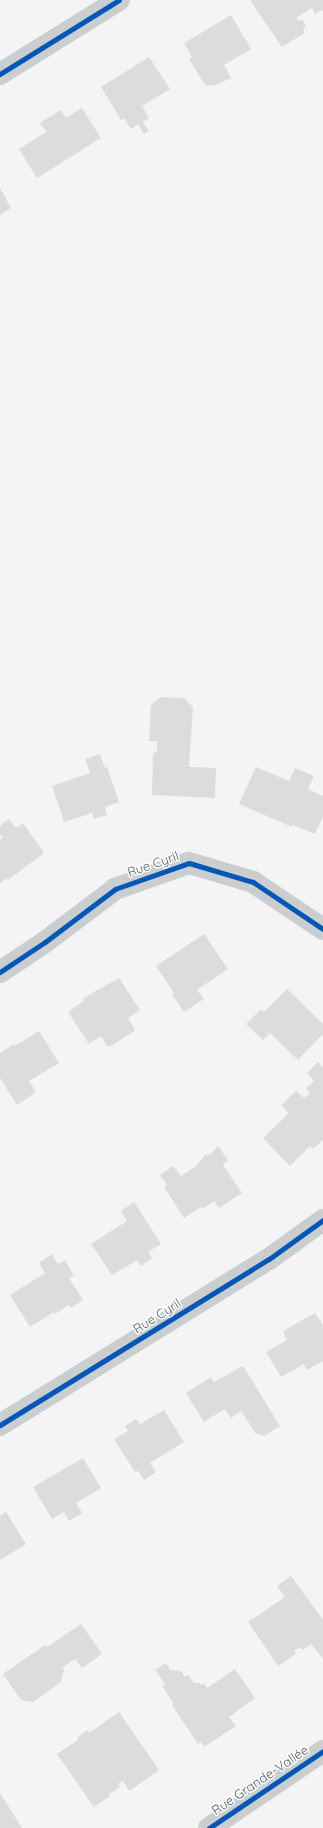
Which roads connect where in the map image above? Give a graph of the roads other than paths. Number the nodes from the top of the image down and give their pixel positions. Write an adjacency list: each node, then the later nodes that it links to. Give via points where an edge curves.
1 (119, 0): 2 (street)
2 (0, 74)
3 (323, 929): 4 (street, Rue Cyril, via 253,882 189,863 115,888 45,942)
4 (0, 972)
5 (323, 1220): 6 (street, Rue Cyril, via 269,1259)
6 (0, 1425)
7 (323, 1751): 8 (street, Rue Grande-Vallée)
8 (209, 1828)

